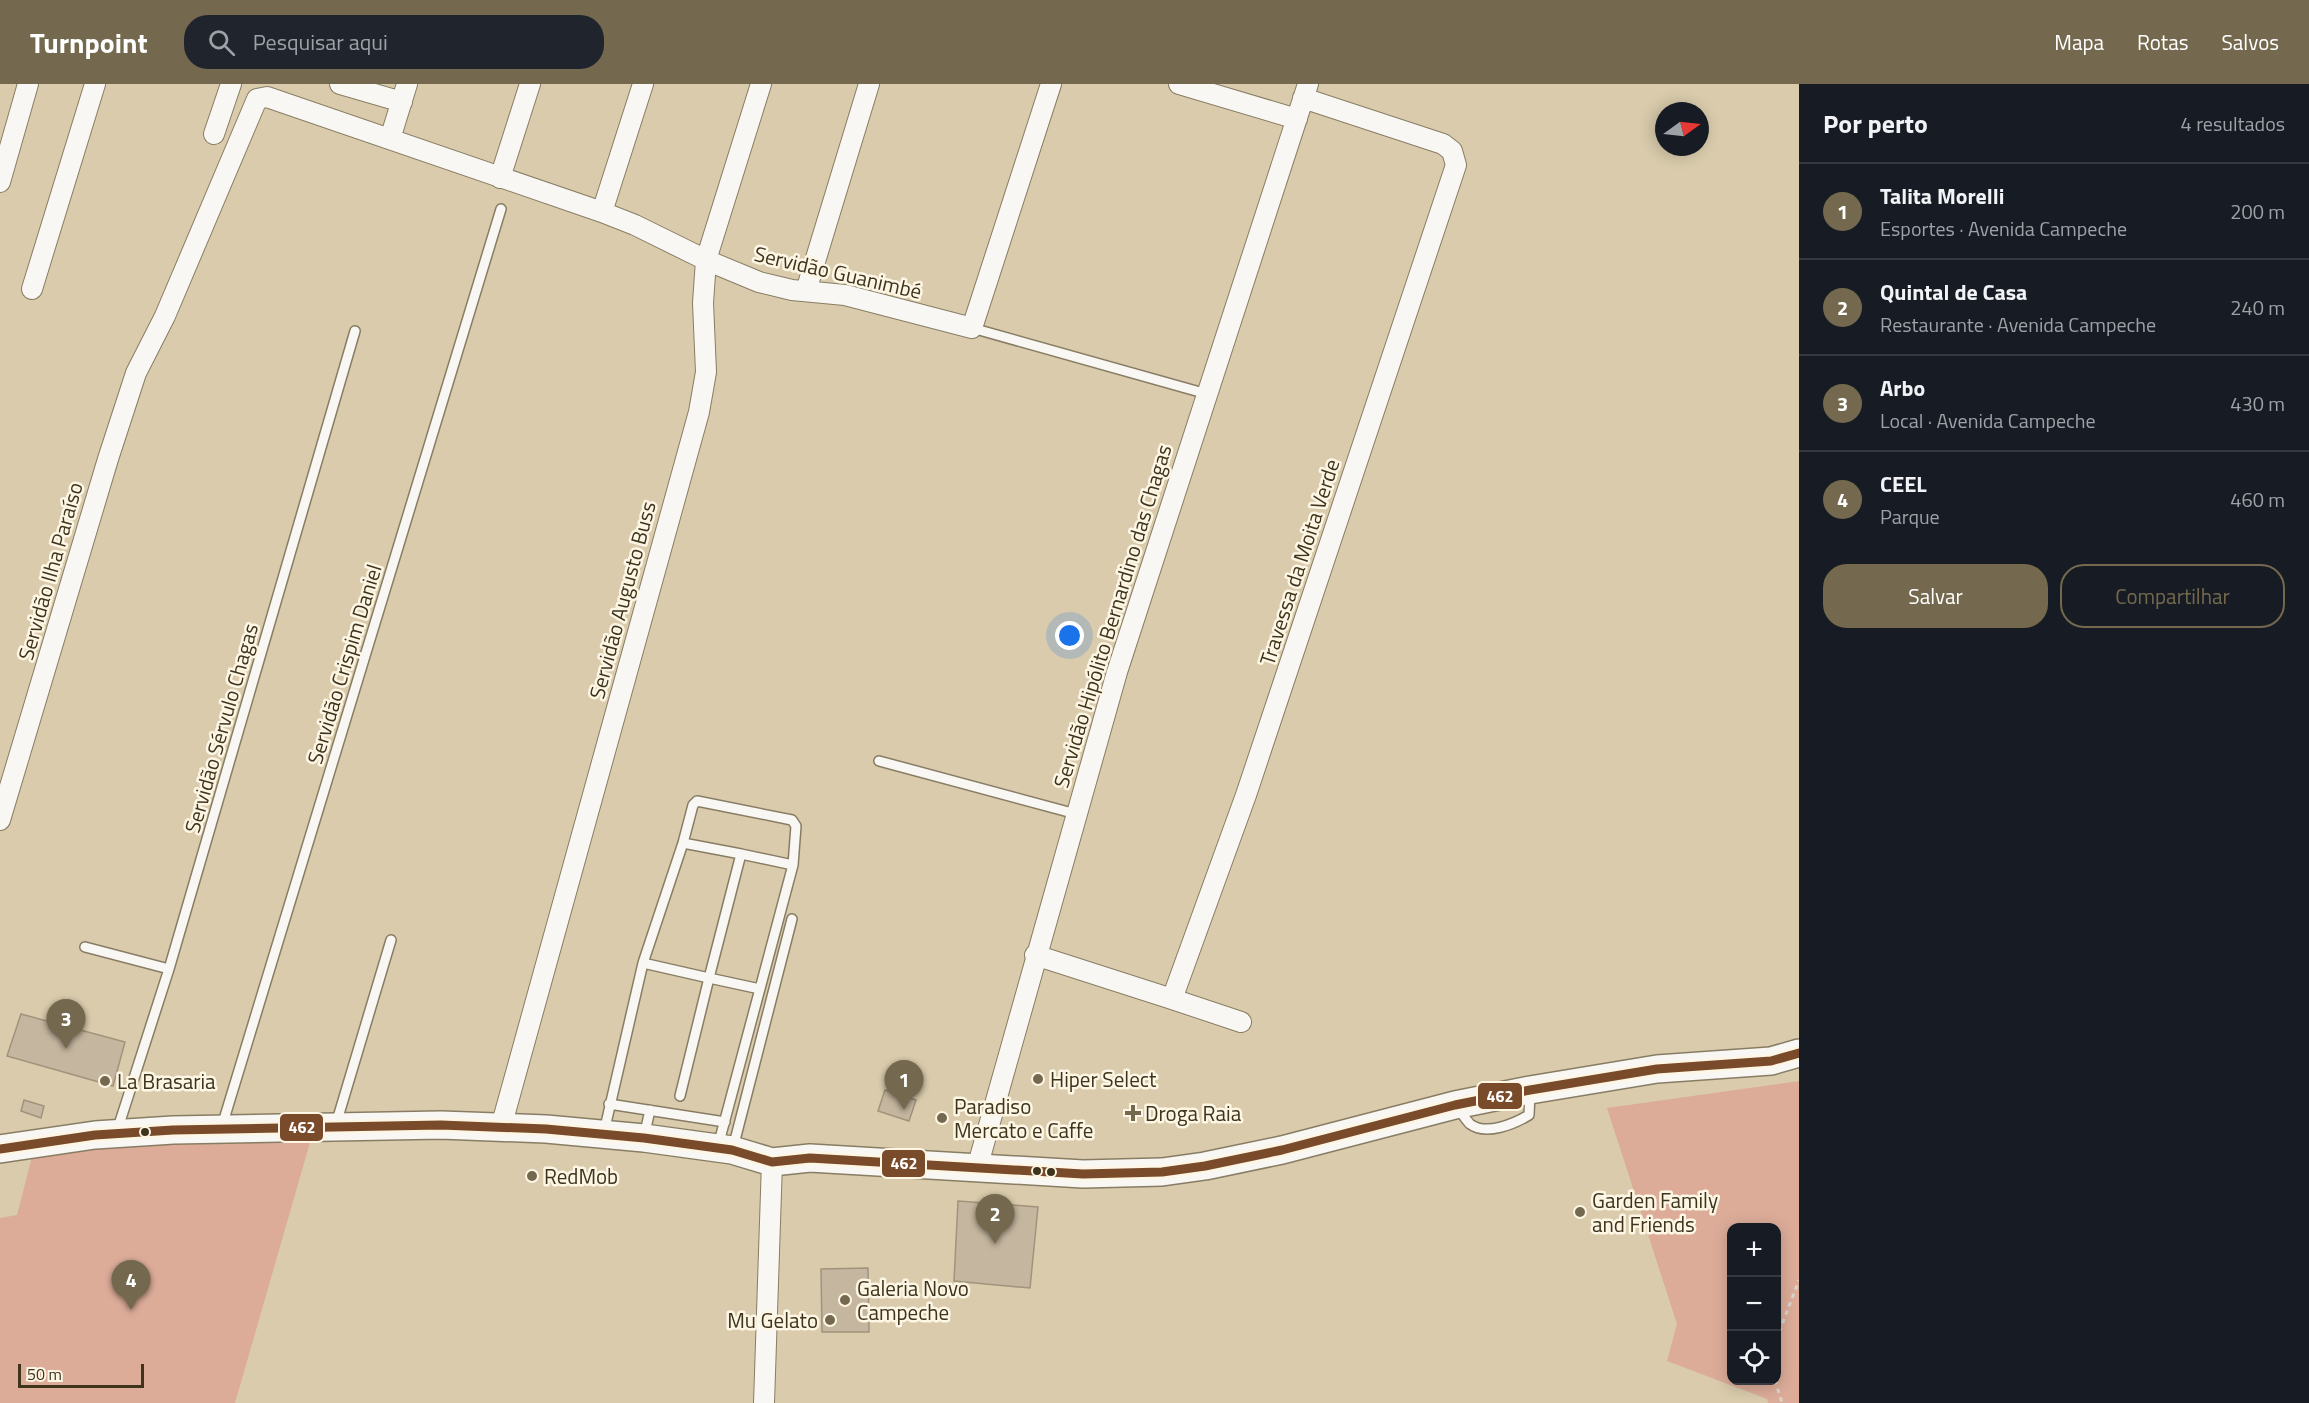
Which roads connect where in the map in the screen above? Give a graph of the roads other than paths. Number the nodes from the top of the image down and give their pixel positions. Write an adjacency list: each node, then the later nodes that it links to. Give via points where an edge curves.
1 (28, 84): 17 (street)
2 (95, 84): 21 (street)
3 (231, 84): 14 (street)
4 (340, 84): 12 (street)
5 (530, 84): 16 (street)
6 (643, 84): 19 (street)
7 (761, 84): 20 (street, Servidão Augusto Buss)
8 (870, 84): 22 (street)
9 (1051, 84): 23 (street)
10 (1179, 84): 13 (street)
11 (1306, 91): 13 (street, Servidão Hipólito Bernardino das Chagas); 40 (street, Travessa da Moita Verde, via 1443,144 1452,151 1456,165 1246,795)
12 (405, 93): 15 (street)
13 (1297, 119): 25 (street, Servidão Hipólito Bernardino das Chagas)
14 (214, 134)
15 (390, 139): 16 (street, Servidão Guanimbé); 28 (street, Servidão Ilha Paraíso, via 267,97 257,99 124,405)
16 (500, 178): 19 (street, Servidão Guanimbé)
17 (0, 182)
18 (501, 209): 49 (lane, Servidão Crispim Daniel)
19 (602, 212): 20 (street, Servidão Guanimbé)
20 (706, 260): 22 (street, Servidão Guanimbé, via 759,282); 48 (street, Servidão Augusto Buss, via 706,372 699,412)
21 (32, 289)
22 (806, 291): 23 (street, Servidão Guanimbé, via 845,295)
23 (972, 328): 25 (lane)
24 (355, 331): 37 (lane, Servidão Sérvulo Chagas)
25 (1207, 394): 27 (street, Servidão Hipólito Bernardino das Chagas, via 1117,672)
26 (879, 761): 27 (lane)
27 (1076, 814): 35 (street, Servidão Hipólito Bernardino das Chagas)
28 (0, 820)
29 (683, 843): 30 (lane); 31 (lane, via 697,801 792,820 796,826); 36 (lane)
30 (741, 854): 31 (lane); 38 (lane)
31 (793, 865): 39 (lane)
32 (792, 919): 54 (lane)
33 (391, 940): 47 (lane)
34 (85, 947): 37 (lane)
35 (1035, 955): 40 (street); 56 (street, Servidão Hipólito Bernardino das Chagas)
36 (643, 963): 38 (lane); 44 (lane)
37 (169, 969): 50 (lane, Servidão Sérvulo Chagas)
38 (709, 978): 39 (lane); 43 (lane)
39 (760, 989): 46 (lane)
40 (1172, 999): 41 (street)
41 (1241, 1022)
42 (1799, 1053): 56 (main road, via 1771,1061 1658,1069 1530,1090 1187,1169 1083,1174)
43 (680, 1096)
44 (609, 1104): 45 (lane); 51 (lane)
45 (650, 1110): 46 (lane); 52 (lane)
46 (725, 1122): 54 (lane)
47 (336, 1126): 48 (main road); 49 (main road)
48 (501, 1127): 51 (main road)
49 (222, 1129): 50 (main road)
50 (116, 1133): 53 (main road)
51 (603, 1134): 52 (main road)
52 (644, 1138): 54 (main road)
53 (0, 1149)
54 (725, 1149): 55 (main road)
55 (772, 1161): 56 (main road, via 810,1158); 57 (street)
56 (977, 1168)
57 (764, 1403)

